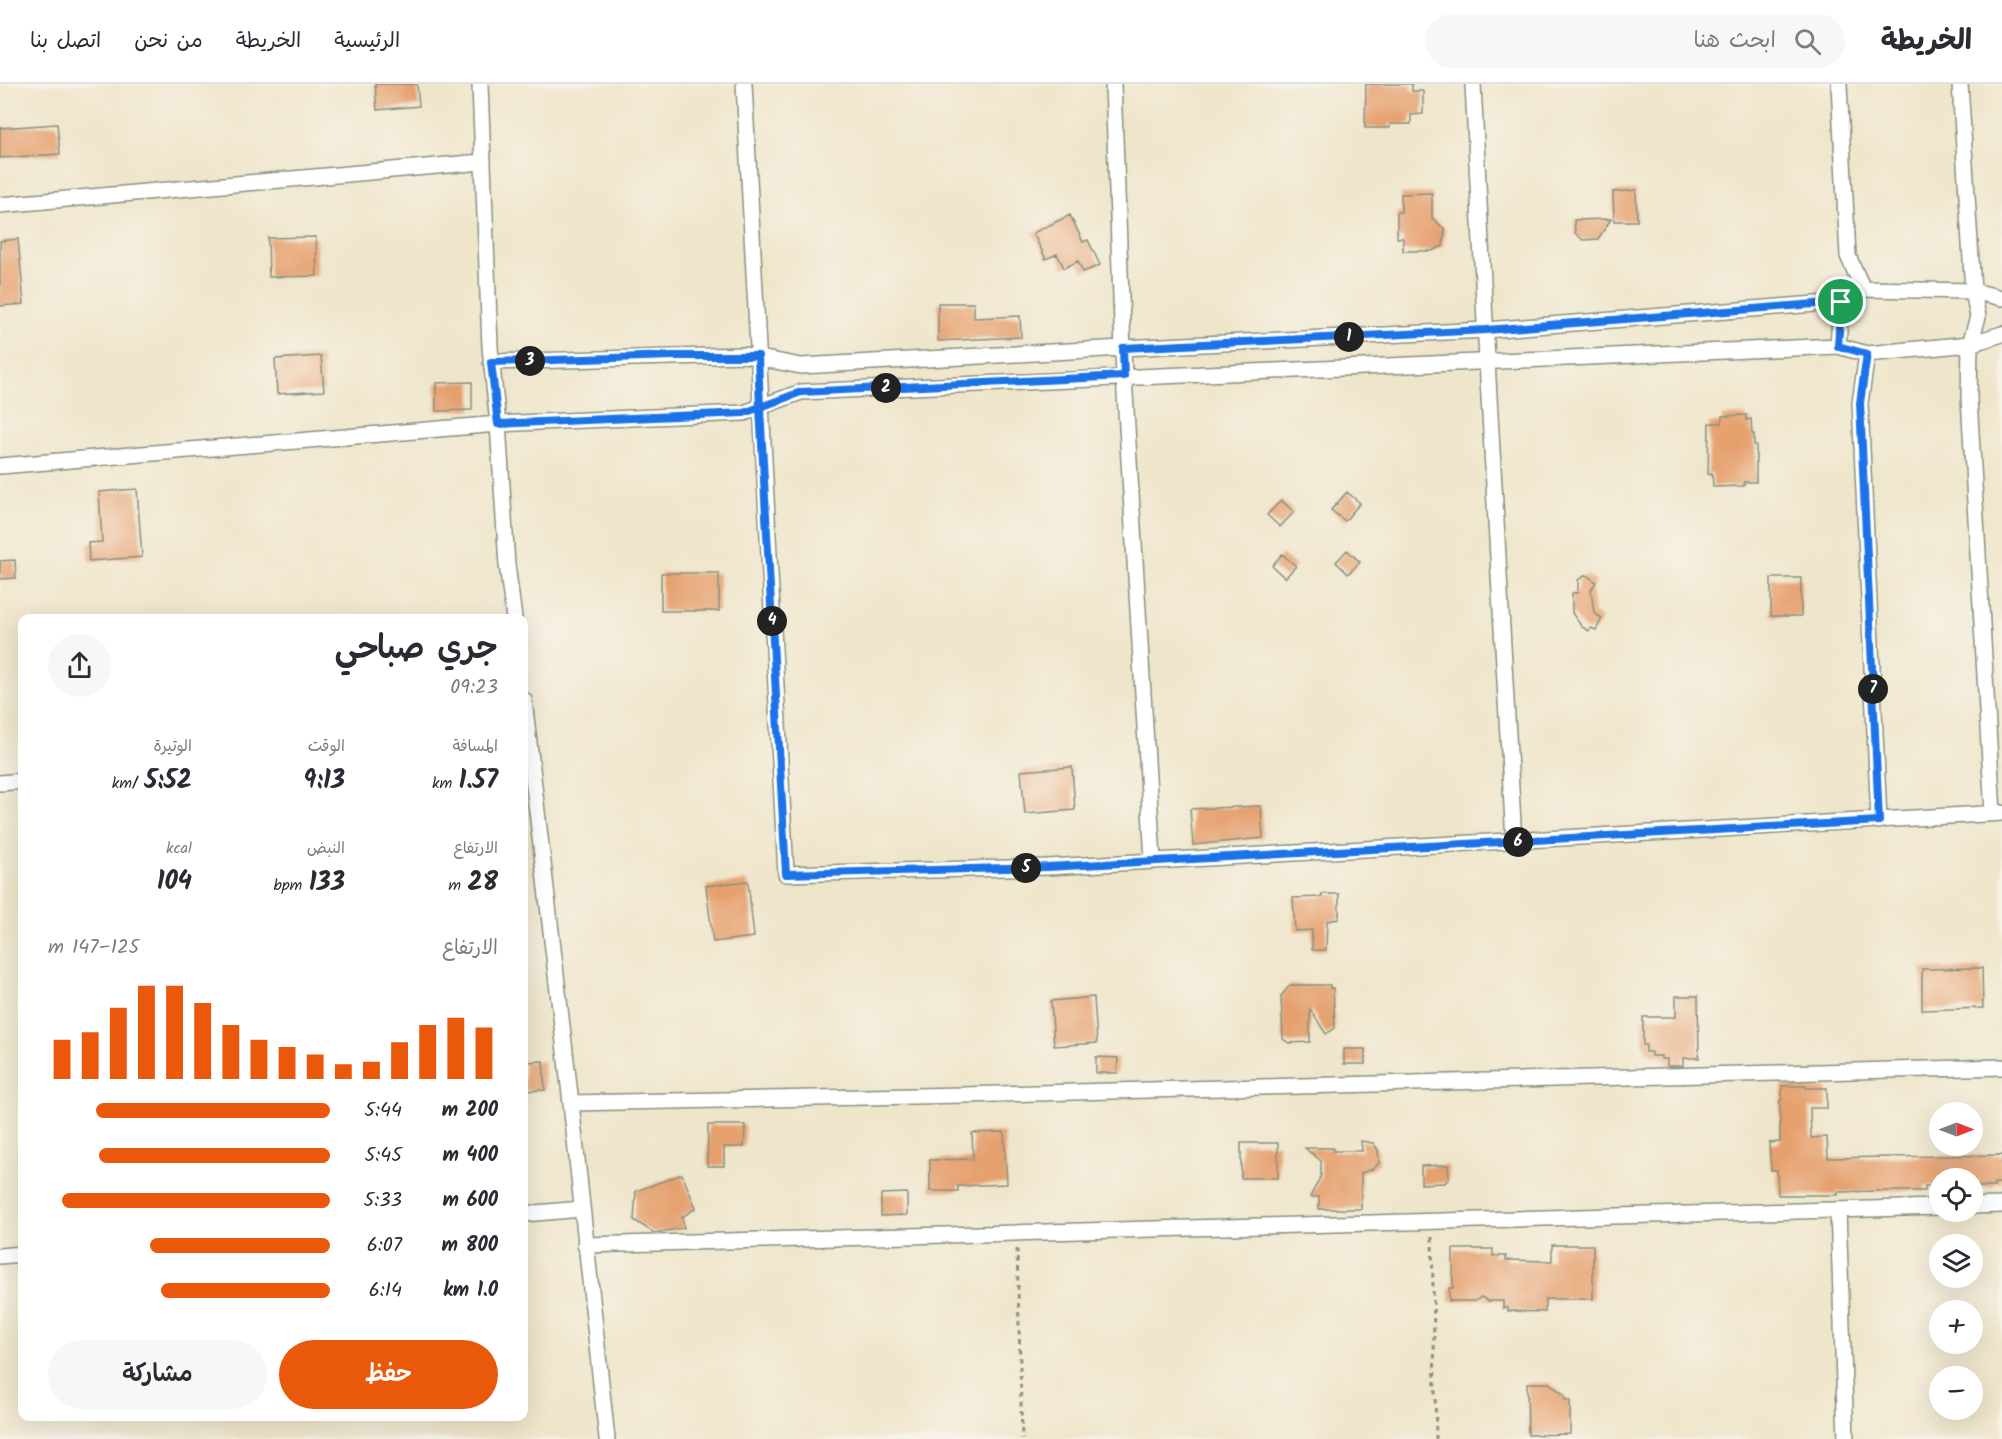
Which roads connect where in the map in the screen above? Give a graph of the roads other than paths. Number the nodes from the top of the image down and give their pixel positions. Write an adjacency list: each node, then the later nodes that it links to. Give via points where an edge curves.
1 (480, 84): 7 (street)
2 (744, 84): 19 (street)
3 (1113, 84): 17 (street)
4 (1473, 84): 13 (street)
5 (1839, 84): 9 (street, via 1848,256)
6 (1960, 84): 10 (street)
7 (482, 162): 8 (street); 21 (street)
8 (0, 205)
9 (1863, 289): 10 (street); 12 (street)
10 (1973, 291): 11 (street); 15 (street, via 1978,317)
11 (2002, 298)
12 (1841, 302): 13 (street); 16 (street)
13 (1486, 330): 17 (street); 20 (street)
14 (2002, 334): 15 (street)
15 (1970, 344): 18 (street); 30 (street, via 1970,398)
16 (1838, 346): 18 (street); 20 (street)
17 (1123, 348): 19 (street, via 801,366); 22 (street)
18 (1867, 354): 31 (street, via 1860,403)
19 (758, 356): 21 (street); 23 (street)
20 (1487, 360): 22 (street); 32 (street)
21 (491, 362): 24 (street)
22 (1124, 376): 23 (street, via 801,392); 33 (street)
23 (760, 408): 24 (street, via 744,413); 33 (street, via 786,874)
24 (498, 424): 25 (street); 26 (street)
25 (0, 466)
26 (513, 614)
27 (528, 758): 35 (street)
28 (18, 781): 29 (street)
29 (0, 783)
30 (1998, 814): 31 (street)
31 (1879, 821): 32 (street)
32 (1514, 842): 33 (street)
33 (1153, 861)
34 (2002, 1067): 35 (street)
35 (571, 1103): 39 (street)
36 (2002, 1205): 37 (street)
37 (1983, 1206)
38 (1929, 1207): 40 (street)
39 (582, 1209): 41 (street); 42 (street)
40 (1838, 1210): 42 (street); 46 (street)
41 (528, 1214)
42 (585, 1245): 45 (street)
43 (18, 1254): 44 (street)
44 (0, 1256)
45 (607, 1439)
46 (1846, 1439)

